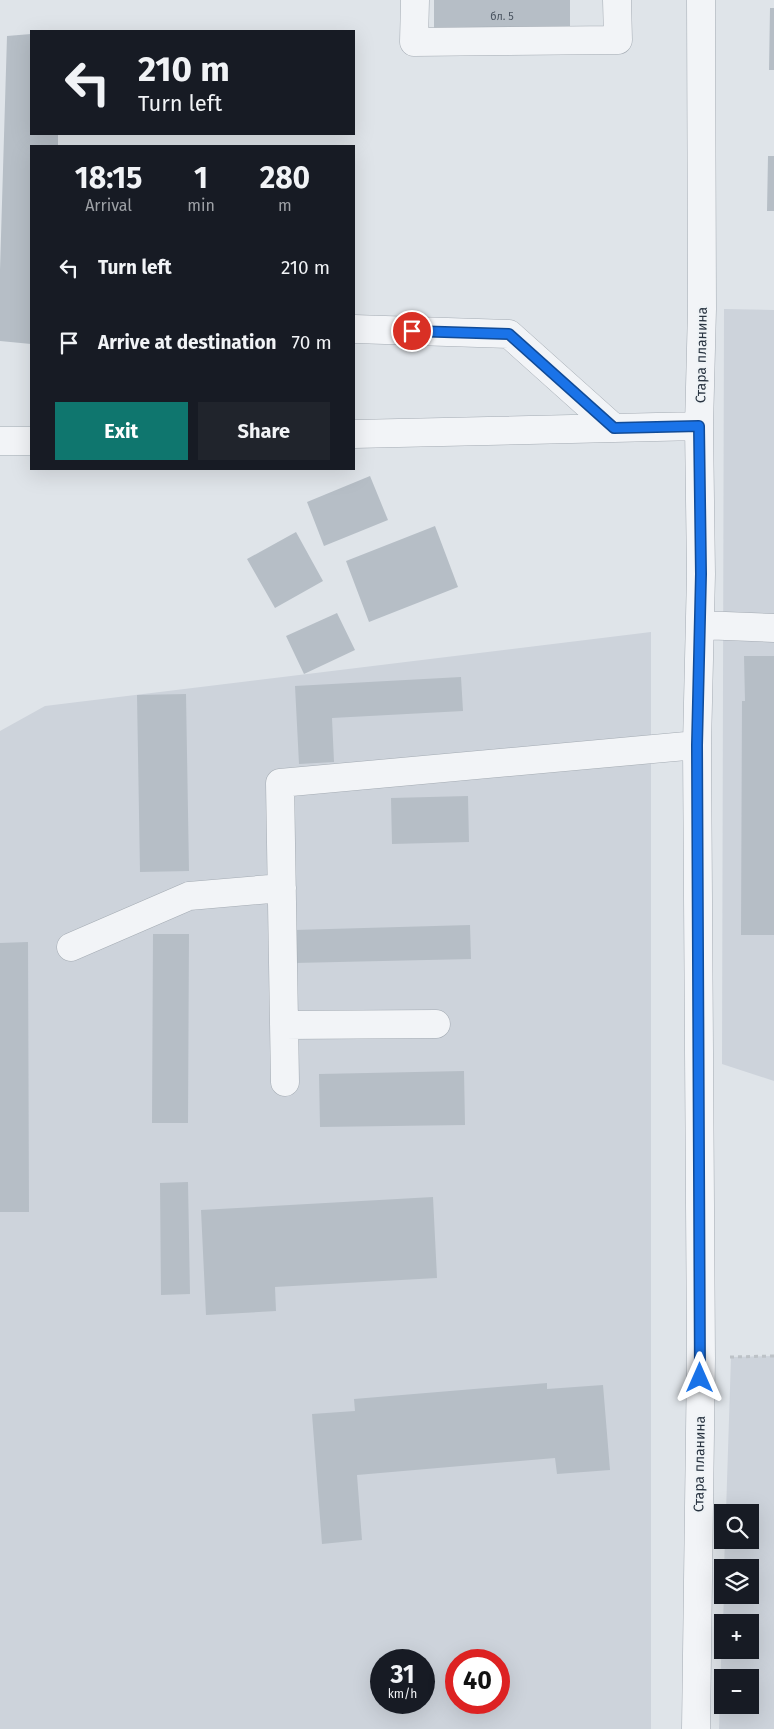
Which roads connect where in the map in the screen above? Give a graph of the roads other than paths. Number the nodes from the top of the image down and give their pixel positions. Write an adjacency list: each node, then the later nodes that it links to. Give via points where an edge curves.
1 (415, 0): 2 (street, via 414,42 618,40)
2 (617, 0)
3 (701, 0): 5 (street, Стара планина)
4 (355, 329): 6 (street, via 509,334)
5 (699, 426): 6 (street); 10 (street, Стара планина)
6 (614, 428): 7 (street)
7 (355, 434)
8 (0, 441): 9 (street)
9 (30, 441)
10 (700, 625): 11 (street); 12 (street, Стара планина)
11 (774, 628)
12 (697, 745): 13 (street, via 280,783); 18 (street, Стара планина, via 701,1358)
13 (282, 888): 14 (street, via 189,896); 16 (street)
14 (71, 947)
15 (436, 1024): 16 (street)
16 (284, 1025): 17 (street)
17 (285, 1082)
18 (696, 1729)

